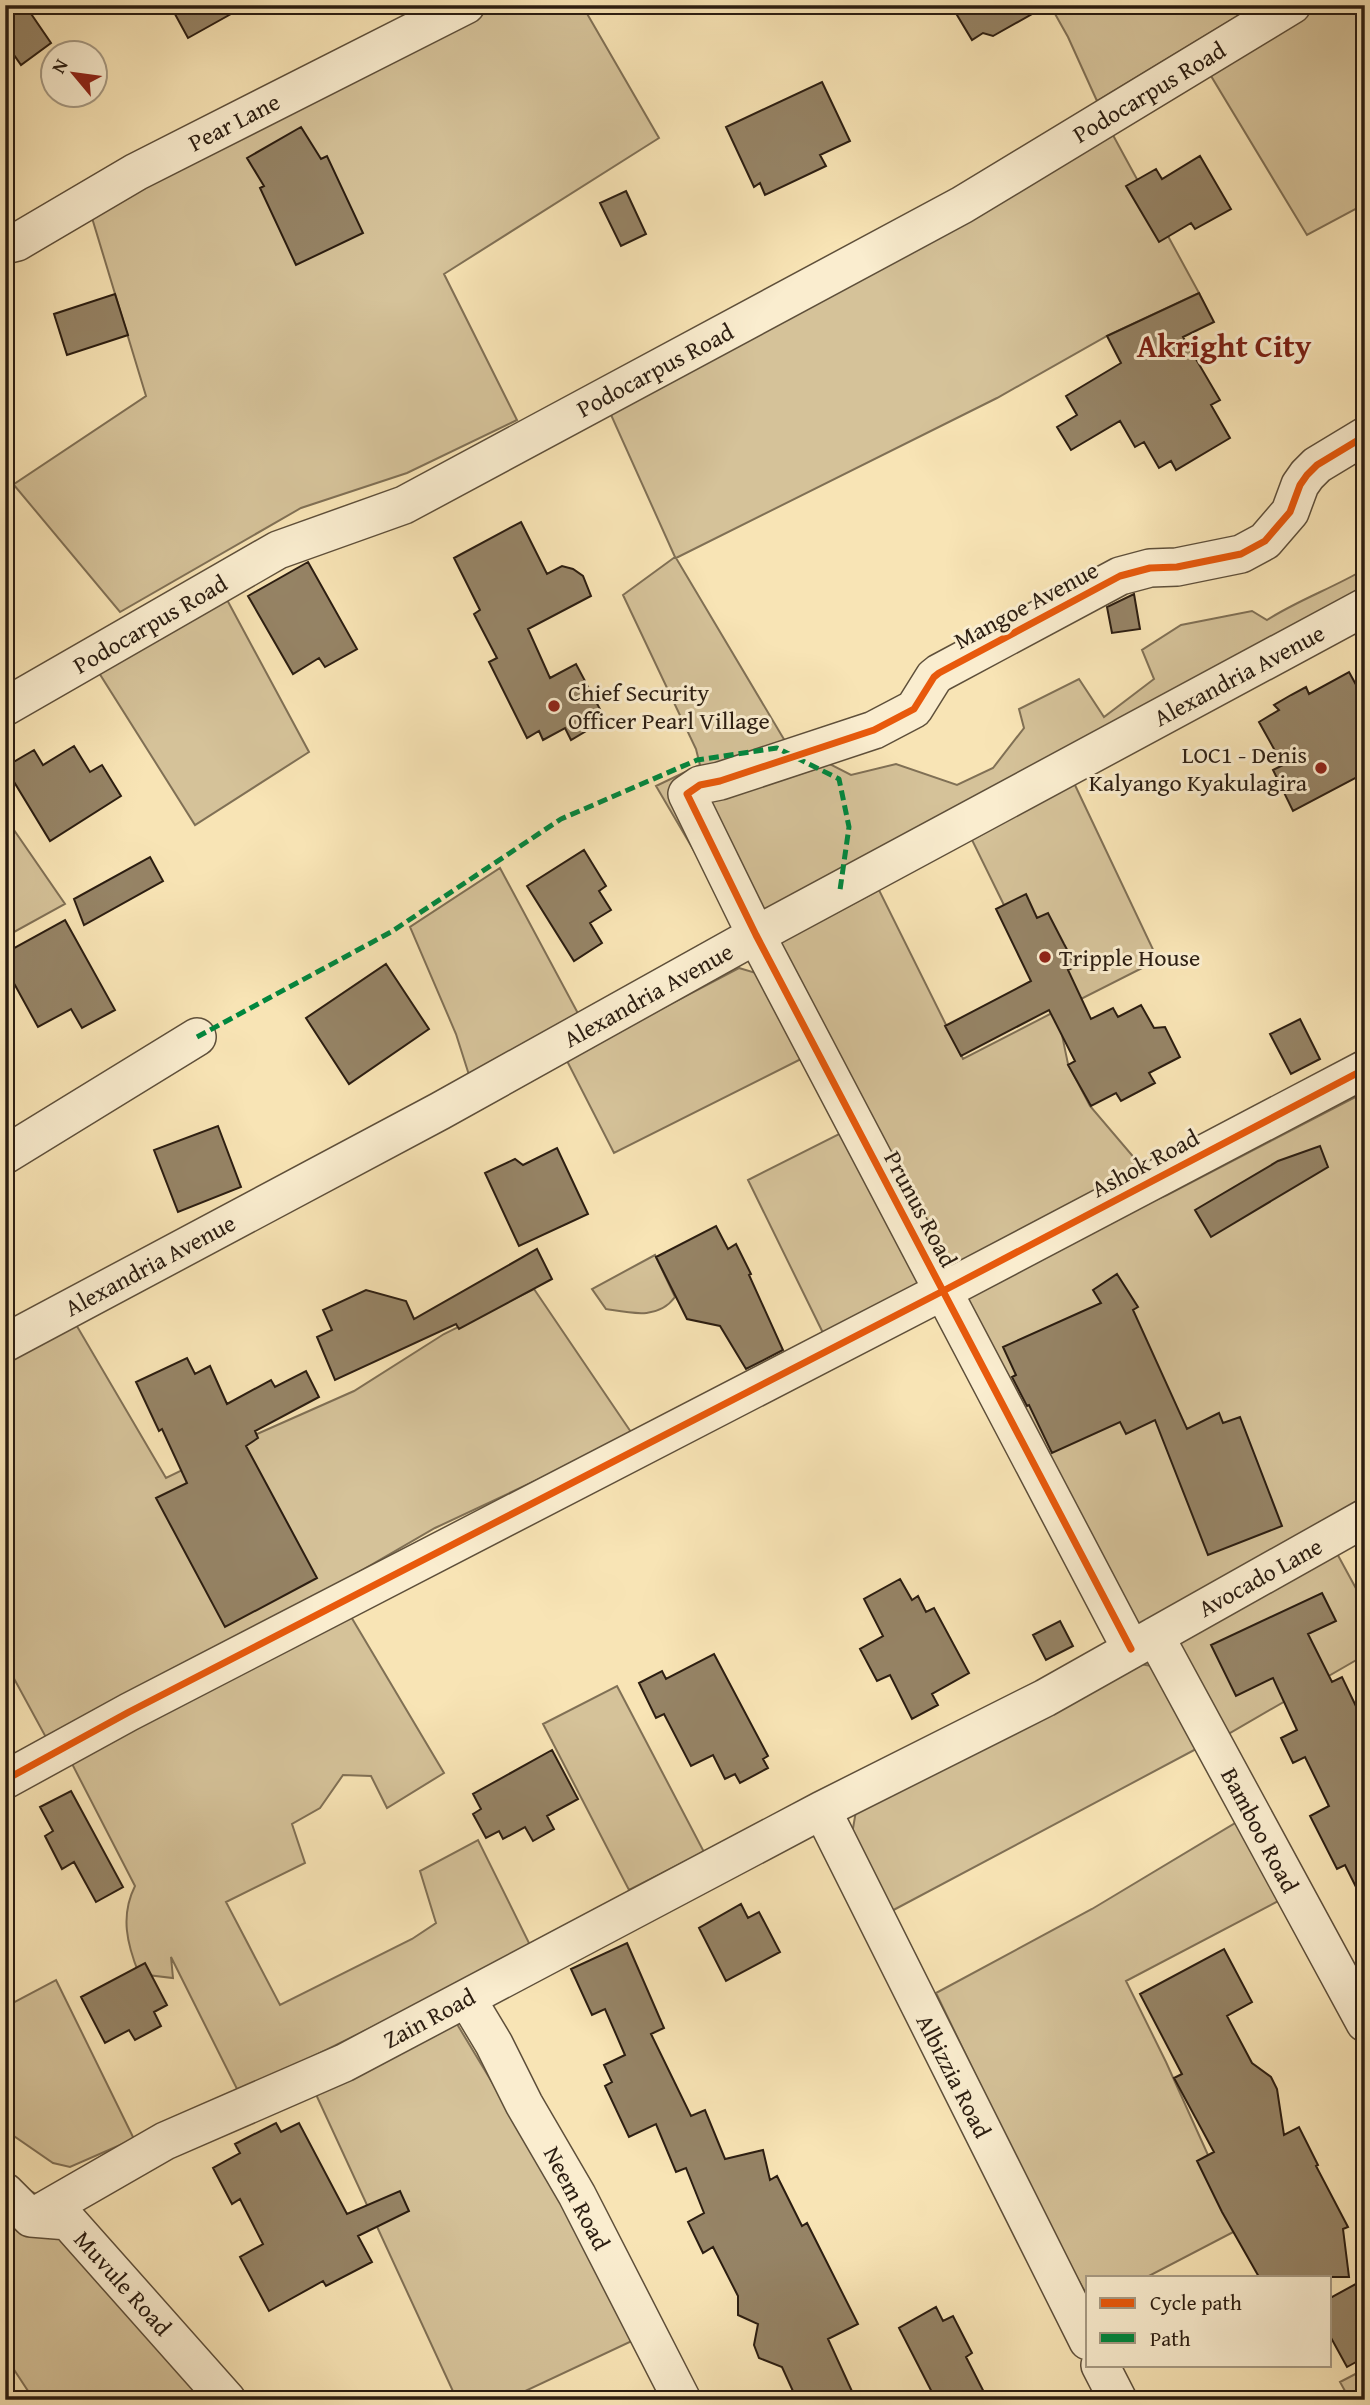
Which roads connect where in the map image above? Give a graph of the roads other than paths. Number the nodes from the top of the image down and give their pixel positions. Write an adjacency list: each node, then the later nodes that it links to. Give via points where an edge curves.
1 (466, 5): 3 (street, Pear Lane, via 136,172)
2 (1292, 5): 6 (street, Podocarpus Road, via 962,205 404,505 278,550)
3 (5, 245)
4 (1365, 436): 7 (street, Mangoe Avenue, via 1317,465 1300,485 1290,512 1265,541 1241,554 1120,576 939,673 909,712 874,730 700,785)
5 (1365, 607): 8 (street, Alexandria Avenue)
6 (5, 707)
7 (687, 794): 8 (street, Prunus Road)
8 (756, 935): 12 (street, Prunus Road); 13 (street, Alexandria Avenue, via 440,1111)
9 (197, 1037): 11 (street)
10 (1365, 1069): 12 (street, Ashok Road)
11 (5, 1155)
12 (943, 1291): 15 (street, Prunus Road); 16 (street, Ashok Road)
13 (5, 1342)
14 (1365, 1518): 15 (street, Avocado Lane)
15 (1143, 1643): 17 (street, Avocado Lane, via 1045,1698); 19 (street, Bamboo Road)
16 (5, 1780)
17 (822, 1810): 18 (street, Zain Road); 22 (street, Albizzia Road)
18 (467, 1998): 21 (street, Zain Road, via 344,2063 165,2141); 25 (street, Neem Road, via 577,2195)
19 (1365, 2023)
20 (5, 2192): 21 (street)
21 (31, 2218): 24 (street, Muvule Road, via 68,2221)
22 (1086, 2337)
23 (1101, 2366): 26 (street)
24 (227, 2400)
25 (682, 2400)
26 (1118, 2400)

